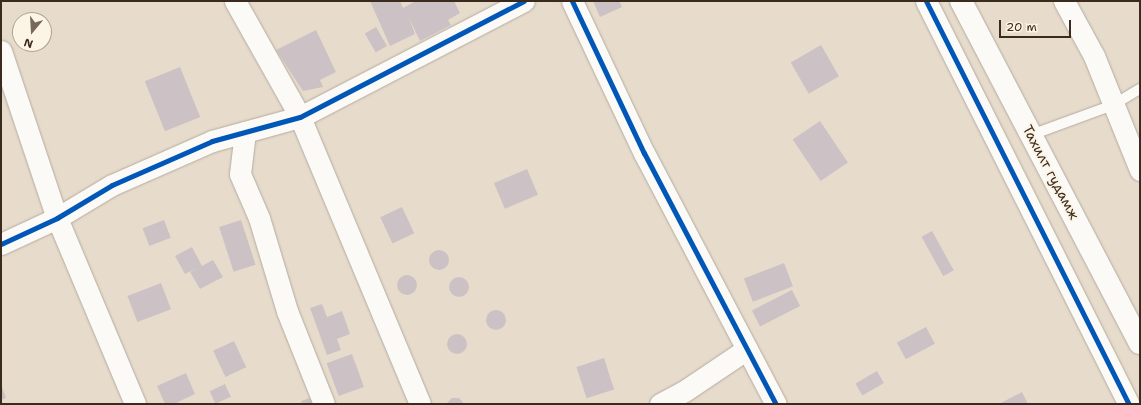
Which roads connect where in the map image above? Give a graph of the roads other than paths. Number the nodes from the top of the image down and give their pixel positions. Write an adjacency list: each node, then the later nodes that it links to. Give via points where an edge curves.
1 (235, 1): 10 (street)
2 (524, 1): 10 (street)
3 (572, 1): 17 (street, via 644,153)
4 (926, 1): 23 (street)
5 (961, 1): 12 (main road, Тахилт гудамж)
6 (1064, 1): 9 (street, via 1094,56)
7 (1, 51): 14 (street)
8 (1140, 89): 9 (lane)
9 (1113, 105): 12 (lane); 13 (street)
10 (300, 117): 11 (street); 20 (street)
11 (245, 132): 14 (street, via 212,141 112,185); 19 (street, via 240,174 259,218 287,311)
12 (1031, 135): 16 (main road, Тахилт гудамж)
13 (1140, 170)
14 (57, 218): 15 (street); 18 (street)
15 (1, 244)
16 (1140, 343)
17 (747, 349): 21 (street, via 683,392); 22 (street)
18 (135, 404)
19 (324, 404)
20 (420, 404)
21 (660, 404)
22 (776, 404)
23 (1129, 404)

